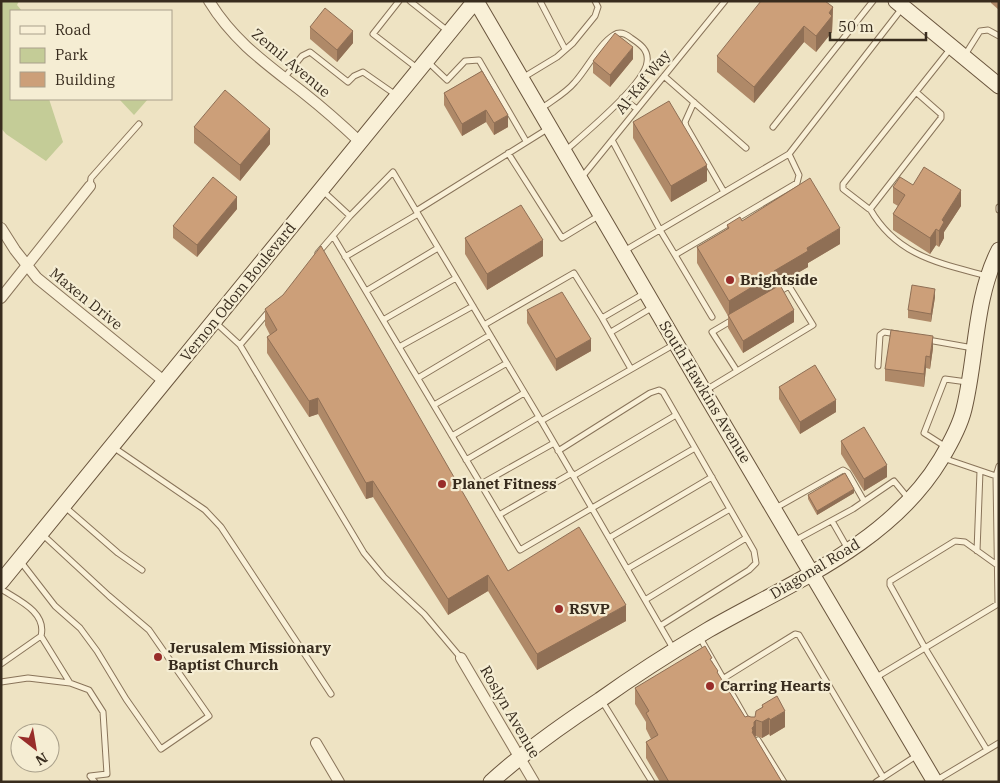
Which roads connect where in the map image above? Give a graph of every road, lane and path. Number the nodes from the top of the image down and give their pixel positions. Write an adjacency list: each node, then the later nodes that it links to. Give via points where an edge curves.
1 (209, 1): 17 (street, Zemil Avenue, via 246,48)
2 (399, 1): 15 (lane, via 373,34)
3 (410, 1): 10 (lane)
4 (475, 1): 10 (street, Vernon Odom Boulevard); 18 (street, South Hawkins Avenue)
5 (540, 1): 13 (lane)
6 (595, 1): 13 (lane, via 598,7 595,16)
7 (726, 1): 16 (lane, Al-Kaf Way)
8 (873, 1): 27 (lane)
9 (899, 4): 12 (street); 35 (lane)
10 (449, 33): 15 (street, Vernon Odom Boulevard)
11 (999, 36): 14 (lane, via 980,30)
12 (951, 47): 14 (street); 20 (lane)
13 (565, 50): 18 (lane)
14 (964, 58): 19 (street)
15 (423, 65): 21 (street, Vernon Odom Boulevard); 30 (lane, via 448,80 465,60 479,60)
16 (664, 76): 23 (lane); 24 (lane, Al-Kaf Way)
17 (284, 78): 21 (lane, via 302,56 310,52 348,82 363,72); 31 (street, Zemil Avenue)
18 (521, 79): 25 (street, South Hawkins Avenue)
19 (999, 86)
20 (916, 92): 40 (lane, via 941,114 941,118); 40 (lane, via 843,184 843,189)
21 (397, 96): 31 (street, Vernon Odom Boulevard)
22 (622, 98): 24 (lane); 25 (lane, via 643,73 647,62 641,45 625,33 615,34 606,41 575,82); 33 (lane)
23 (694, 102): 32 (lane); 39 (lane, via 686,126)
24 (637, 109): 29 (lane, Al-Kaf Way)
25 (539, 110): 28 (street, South Hawkins Avenue)
26 (139, 124): 37 (lane, via 91,178)
27 (773, 127)
28 (550, 128): 30 (lane); 33 (street, South Hawkins Avenue)
29 (612, 140): 36 (lane, Al-Kaf Way); 45 (lane)
30 (526, 141): 34 (lane)
31 (360, 142): 38 (street, Vernon Odom Boulevard)
32 (746, 148)
33 (564, 152): 36 (street, South Hawkins Avenue)
34 (508, 153): 41 (lane); 42 (lane, via 562,238)
35 (789, 154): 39 (lane); 50 (lane, via 799,175 797,182)
36 (580, 179): 42 (street, South Hawkins Avenue)
37 (90, 186): 53 (street)
38 (321, 189): 43 (lane); 67 (street, Vernon Odom Boulevard)
39 (724, 192): 45 (lane)
40 (870, 208): 54 (lane, via 889,234 919,255)
41 (417, 212): 43 (lane, via 393,172); 47 (lane); 51 (lane)
42 (601, 215): 49 (street, South Hawkins Avenue)
43 (350, 216): 46 (lane)
44 (1, 228): 53 (street, Maxen Drive)
45 (660, 230): 49 (lane); 50 (lane)
46 (333, 236): 51 (lane); 52 (lane)
47 (438, 248): 55 (lane); 56 (lane)
48 (999, 250): 54 (street, Diagonal Road)
49 (622, 252): 57 (street, South Hawkins Avenue)
50 (675, 255): 63 (lane)
51 (345, 257): 56 (lane)
52 (314, 258)
53 (26, 266): 59 (street); 82 (street, Maxen Drive)
54 (988, 277): 76 (street, Diagonal Road)
55 (456, 278): 60 (lane); 66 (lane)
56 (366, 291): 66 (lane)
57 (646, 292): 61 (street, South Hawkins Avenue); 65 (lane)
58 (772, 296): 80 (lane, via 789,286 813,325)
59 (1, 298)
60 (473, 306): 68 (lane); 75 (lane)
61 (654, 307): 69 (lane); 74 (street, South Hawkins Avenue)
62 (271, 308): 73 (lane)
63 (712, 317)
64 (738, 317): 80 (lane, via 712,332)
65 (602, 318): 68 (lane, via 574,273); 69 (lane)
66 (383, 320): 75 (lane)
67 (214, 321): 73 (lane); 82 (street, Vernon Odom Boulevard)
68 (484, 324): 70 (lane)
69 (611, 332): 79 (lane)
70 (490, 335): 77 (lane); 81 (lane)
71 (902, 335): 78 (lane, via 884,332 880,335)
72 (920, 338): 76 (lane)
73 (240, 344): 129 (lane, via 364,553)
74 (676, 344): 79 (lane); 84 (street, South Hawkins Avenue)
75 (399, 347): 81 (lane)
76 (974, 348): 83 (street, Diagonal Road)
77 (506, 363): 85 (lane); 86 (lane)
78 (878, 366)
79 (631, 369): 88 (lane)
80 (737, 371): 84 (lane)
81 (418, 378): 86 (lane)
82 (164, 382): 91 (street, Vernon Odom Boulevard)
83 (970, 382): 94 (street, Diagonal Road, via 963,411); 94 (lane, via 945,379 924,433)
84 (703, 391): 107 (street, South Hawkins Avenue)
85 (524, 393): 88 (lane); 89 (lane)
86 (434, 405): 89 (lane)
87 (676, 415): 92 (lane); 93 (lane, via 662,392 654,390); 98 (lane)
88 (540, 419): 90 (lane); 95 (lane)
89 (452, 436): 95 (lane)
90 (554, 443): 93 (lane); 101 (lane)
91 (112, 446): 104 (street, Vernon Odom Boulevard); 135 (lane, via 205,510 220,527)
92 (695, 448): 100 (lane); 105 (lane)
93 (558, 450): 98 (lane)
94 (945, 453): 97 (lane); 102 (street, Diagonal Road)
95 (466, 460): 101 (lane)
96 (999, 466): 99 (lane)
97 (980, 471): 99 (lane); 115 (lane)
98 (573, 475): 105 (lane); 108 (lane)
99 (996, 476): 117 (lane)
100 (712, 478): 106 (lane); 111 (lane)
101 (481, 484): 108 (lane)
102 (909, 500): 103 (lane, via 894,481); 114 (street, Diagonal Road)
103 (864, 501): 107 (lane, via 843,470); 109 (lane)
104 (63, 506): 110 (street, Vernon Odom Boulevard); 119 (lane)
105 (592, 508): 108 (lane, via 520,550); 111 (lane)
106 (730, 509): 112 (lane); 118 (lane)
107 (774, 509): 113 (street, South Hawkins Avenue)
108 (499, 515)
109 (832, 521): 113 (lane); 114 (lane)
110 (41, 533): 116 (street, Vernon Odom Boulevard); 116 (lane, via 149,630 209,716 161,748 126,699 98,651 80,628 55,606)
111 (609, 538): 118 (lane)
112 (746, 538): 123 (lane); 124 (lane, via 754,551 756,563)
113 (794, 541): 120 (street, South Hawkins Avenue)
114 (849, 550): 120 (street, Diagonal Road)
115 (977, 551): 117 (lane); 127 (lane, via 965,542 955,541 890,581)
116 (19, 560): 121 (street, Vernon Odom Boulevard)
117 (997, 565): 127 (lane, via 998,604)
118 (627, 569): 123 (lane)
119 (142, 570)
120 (812, 572): 126 (street, Diagonal Road); 132 (street, South Hawkins Avenue)
121 (1, 582)
122 (1, 590): 125 (lane, via 33,610 40,619)
123 (645, 600): 124 (lane)
124 (660, 626): 128 (lane)
125 (41, 636): 130 (lane); 134 (lane)
126 (699, 636): 128 (street, Diagonal Road); 131 (lane)
127 (925, 648): 132 (lane); 141 (lane)
128 (674, 650): 136 (street, Diagonal Road)
129 (462, 658): 143 (street, Roslyn Avenue)
130 (1, 664)
131 (724, 678): 137 (lane); 144 (lane, via 795,634 799,636)
132 (874, 678): 142 (street, South Hawkins Avenue)
133 (1, 682): 134 (lane, via 28,678)
134 (70, 683): 145 (lane, via 89,690 103,712 107,774)
135 (331, 694)
136 (601, 699): 143 (street, Diagonal Road); 151 (lane)
137 (752, 729)
138 (758, 740): 152 (lane)
139 (316, 743): 148 (street)
140 (999, 743): 141 (lane)
141 (987, 750): 146 (lane)
142 (919, 754): 144 (lane); 146 (street, South Hawkins Avenue)
143 (519, 757): 149 (street, Diagonal Road); 150 (street, Roslyn Avenue)
144 (883, 777): 153 (lane)
145 (90, 779): 147 (lane)
146 (935, 781)
147 (94, 782)
148 (339, 782)
149 (491, 782)
150 (534, 782)
151 (652, 782)
152 (784, 782)
153 (876, 782)

